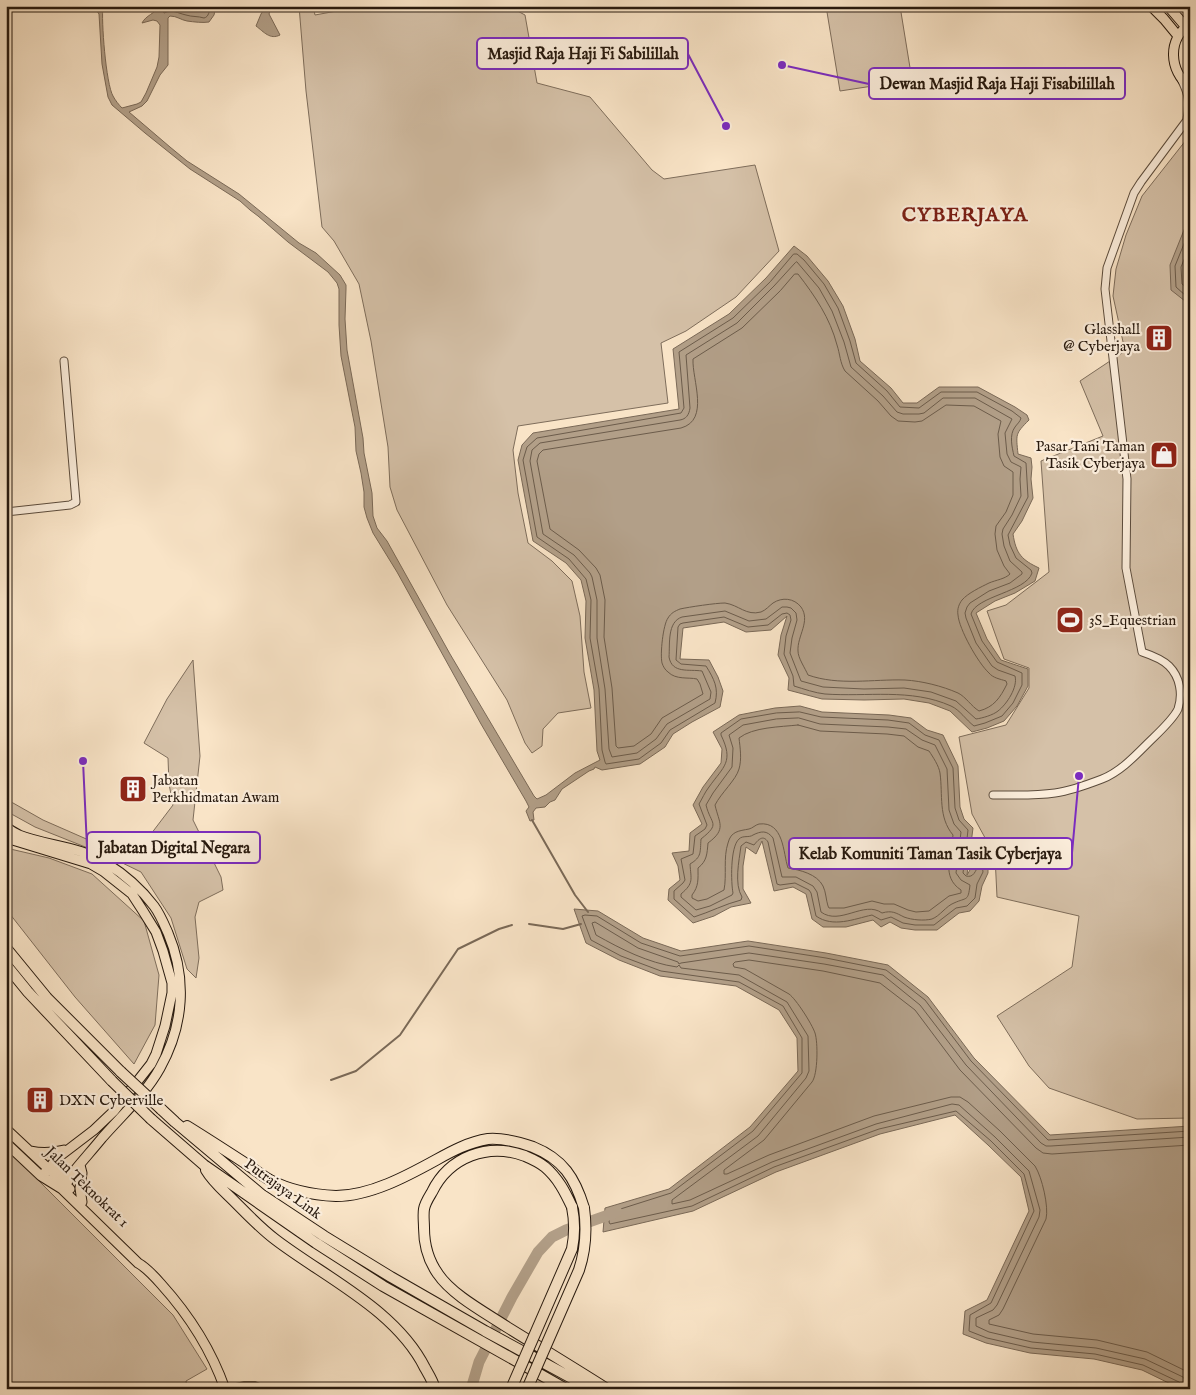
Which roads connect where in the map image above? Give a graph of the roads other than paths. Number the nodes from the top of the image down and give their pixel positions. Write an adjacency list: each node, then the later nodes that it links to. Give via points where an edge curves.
1 (1151, 6): 4 (main road)
2 (1168, 6): 3 (main road)
3 (1188, 25): 4 (main road)
4 (1178, 36): 5 (main road, via 1173,55)
5 (1181, 79): 6 (main road); 7 (street, via 1187,92)
6 (1190, 87)
7 (1188, 117): 10 (street, via 1134,193 1107,268 1105,289 1127,479 1126,568 1142,652 1169,666 1178,680 1181,696 1177,710 1135,756 1114,773 1057,793)
8 (64, 361): 9 (street, via 76,502)
9 (6, 512)
10 (993, 795)
11 (6, 827): 22 (main road, via 80,852 104,862 123,875 141,891 163,921 180,973 182,995 176,1027 161,1066)
12 (6, 838): 18 (main road, via 92,864 132,894 156,932 170,978 172,992 165,1026 151,1064 114,1111)
13 (6, 948): 15 (highway, Putrajaya Link, bridge, via 47,998)
14 (6, 965): 21 (highway, Putrajaya Link, bridge, via 112,1081)
15 (175, 1122): 31 (highway, bridge, via 186,1125 270,1180 302,1191 337,1196 385,1185 457,1148 489,1139 519,1142 550,1155 570,1175 584,1208 586,1226 579,1270); 33 (highway, Putrajaya Link, bridge, via 262,1195 324,1236 485,1331)
16 (6, 1129): 19 (main road, Jalan Teknokrat 1)
17 (6, 1143): 24 (main road, Jalan Teknokrat 1)
18 (71, 1148): 19 (main road, via 41,1154); 20 (main road)
19 (30, 1151): 23 (main road, Jalan Teknokrat 1)
20 (56, 1159): 22 (main road, via 56,1166 62,1173 70,1174); 23 (main road)
21 (204, 1165): 28 (highway, via 210,1178 274,1239 396,1326 418,1354); 32 (highway, Putrajaya Link, bridge, via 383,1286)
22 (77, 1168): 25 (main road); 26 (main road, via 82,1173)
23 (49, 1169): 24 (main road); 25 (main road, Jalan Teknokrat 1)
24 (41, 1176): 25 (main road, Jalan Teknokrat 1)
25 (64, 1187): 26 (main road, Jalan Teknokrat 1); 27 (main road, Jalan Teknokrat 1, via 138,1263)
26 (82, 1202): 27 (main road, Jalan Teknokrat 1)
27 (146, 1267): 29 (main road, Jalan Teknokrat 1, via 202,1337)
28 (434, 1387)
29 (225, 1389)
30 (512, 1389): 34 (highway, bridge, via 572,1249 575,1221 560,1182 543,1165 519,1154 492,1151 462,1159 437,1181 424,1208 424,1240 428,1255 438,1275 456,1293 480,1310)
31 (527, 1389)
32 (566, 1389)
33 (592, 1389)
34 (608, 1389)

